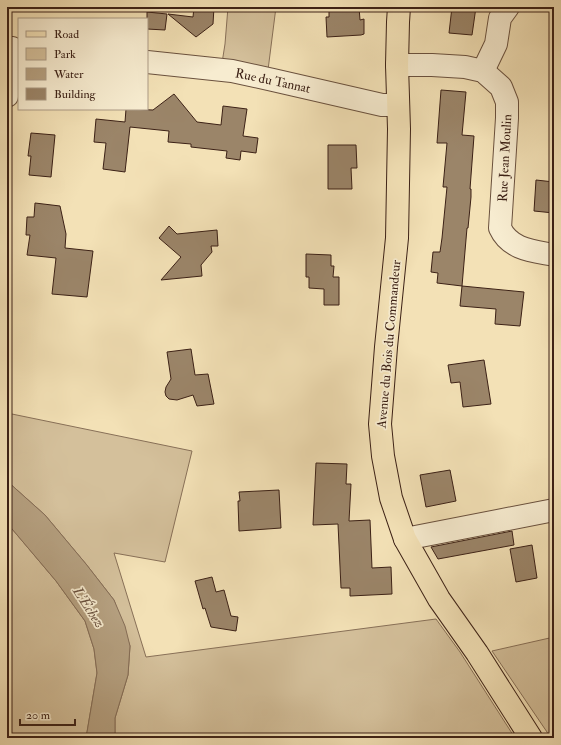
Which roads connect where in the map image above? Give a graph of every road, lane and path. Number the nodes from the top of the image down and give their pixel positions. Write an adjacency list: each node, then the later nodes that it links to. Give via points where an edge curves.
1 (399, 7): 5 (main road, Avenue du Bois du Commandeur)
2 (508, 7): 6 (street, via 500,18 496,44)
3 (13, 48): 7 (street)
4 (148, 62): 8 (street, Rue du Tannat, via 232,72 382,105)
5 (397, 66): 6 (street, Rue Jean Moulin, via 432,65); 8 (main road, Avenue du Bois du Commandeur)
6 (483, 71): 9 (street, Rue Jean Moulin, via 501,87 507,102 500,228 503,235 519,248)
7 (7, 96)
8 (398, 105): 11 (main road, Avenue du Bois du Commandeur, via 398,238 380,424 391,498)
9 (554, 255)
10 (554, 510): 11 (street)
11 (405, 539): 12 (main road, Avenue du Bois du Commandeur, via 439,599)
12 (531, 738)

